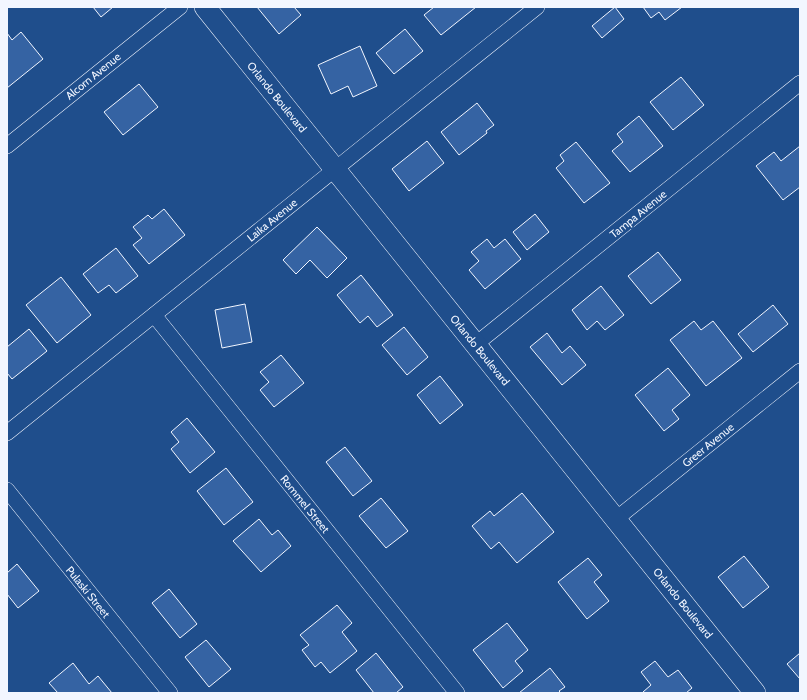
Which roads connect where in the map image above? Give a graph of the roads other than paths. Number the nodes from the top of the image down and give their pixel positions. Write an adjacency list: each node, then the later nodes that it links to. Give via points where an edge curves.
1 (180, 7): 5 (street, Alcorn Avenue)
2 (205, 7): 6 (street, Orlando Boulevard)
3 (537, 7): 6 (street, Laika Avenue)
4 (800, 83): 8 (street, Tampa Avenue)
5 (7, 146)
6 (335, 170): 7 (street, Laika Avenue); 8 (street, Orlando Boulevard)
7 (154, 315): 10 (street, Laika Avenue); 14 (street, Rommel Street)
8 (476, 344): 12 (street, Orlando Boulevard)
9 (800, 371): 12 (street, Greer Avenue)
10 (7, 433)
11 (7, 490): 13 (street, Pulaski Street)
12 (616, 519): 15 (street, Orlando Boulevard)
13 (170, 693)
14 (457, 693)
15 (756, 693)

